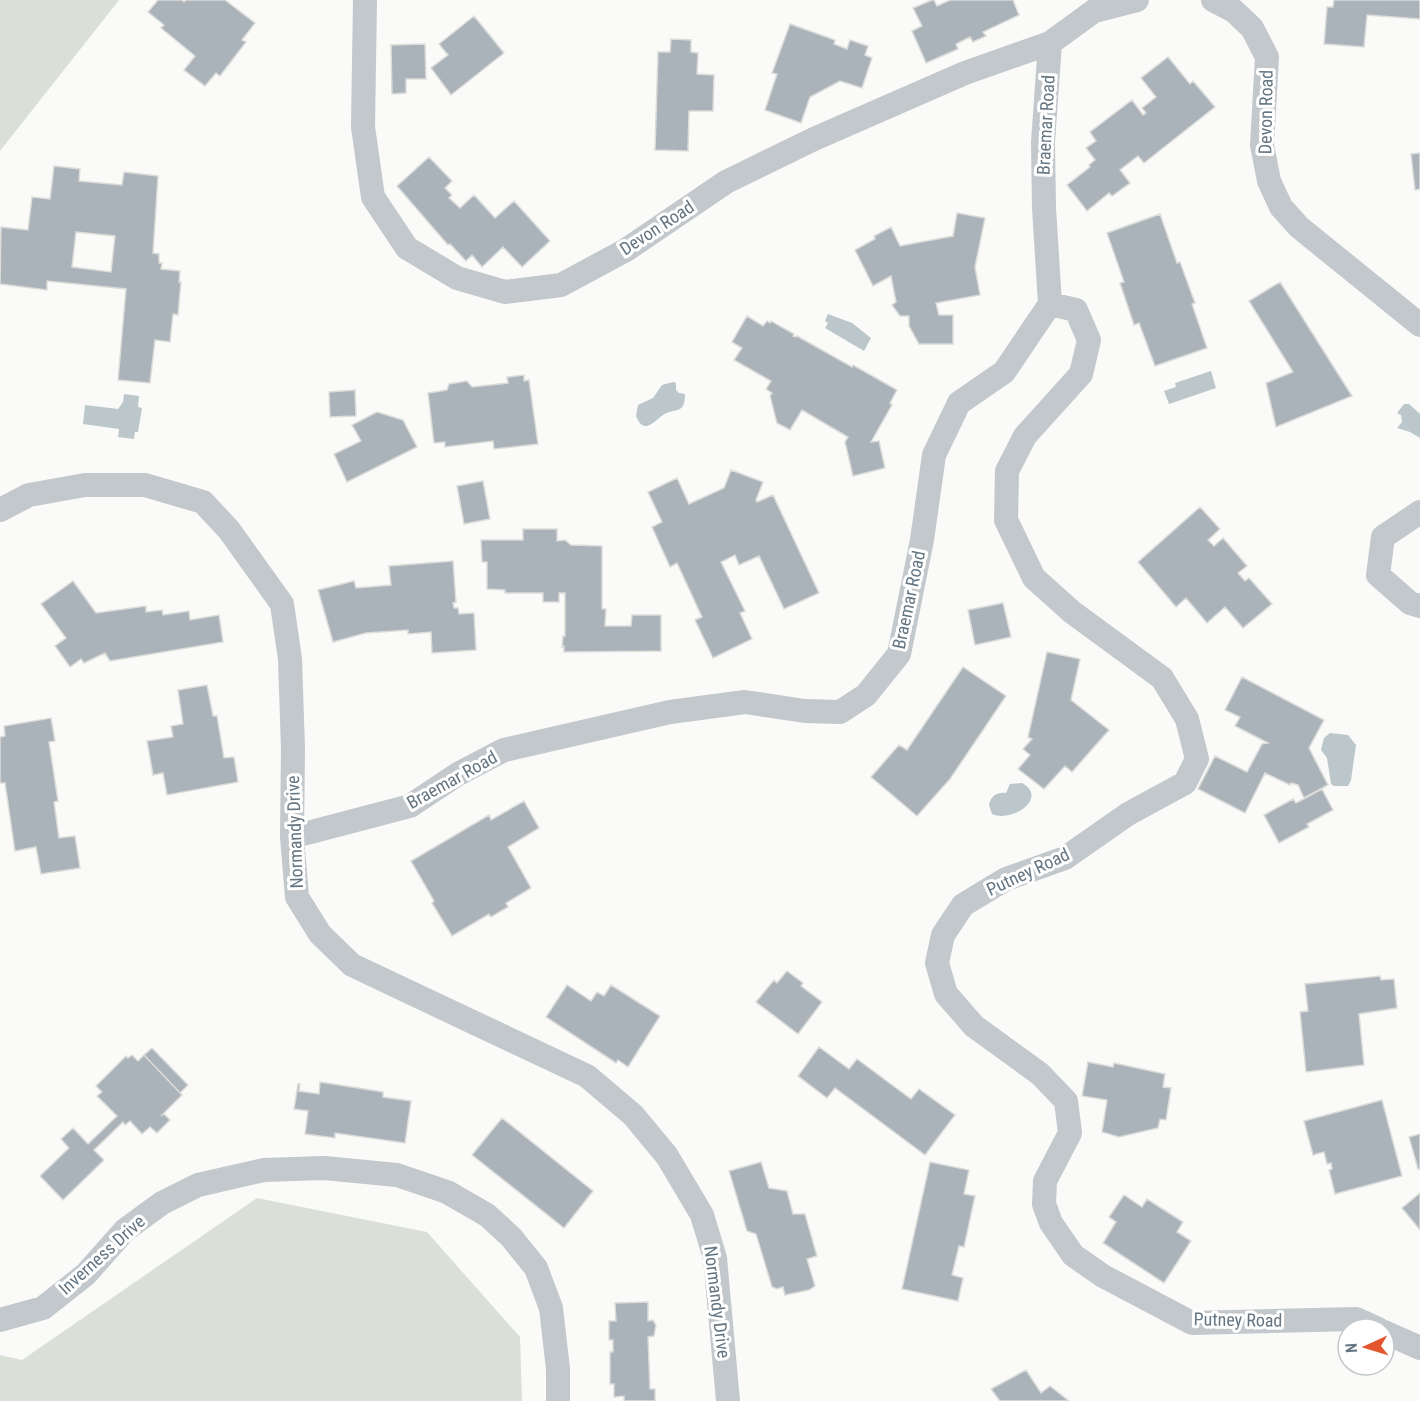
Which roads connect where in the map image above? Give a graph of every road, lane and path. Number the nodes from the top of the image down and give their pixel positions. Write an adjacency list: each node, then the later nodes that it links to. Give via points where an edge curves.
1 (364, 0): 4 (street, Devon Road, via 363,127 373,197 407,248 457,278 506,292 561,285 626,250 726,182 965,73)
2 (1137, 0): 4 (street, Devon Road, via 1094,11)
3 (1213, 0): 6 (street, Devon Road, via 1234,11 1252,28 1267,57 1262,145 1269,181 1281,207 1299,227)
4 (1050, 43): 5 (street, Braemar Road, via 1043,142)
5 (1050, 304): 10 (street, Braemar Road, via 1004,372 959,403 934,455 899,654 866,695 840,712 745,702 670,712 504,750 410,806); 11 (street, Putney Road, via 1076,310 1089,340 1081,374 1025,436 1007,471 1006,520 1034,578 1072,612 1162,678 1187,719 1197,759 1185,783 1128,814 1065,858 1006,879 963,905 943,935 937,963 946,994 974,1026 1040,1074 1066,1101 1070,1133 1045,1182 1044,1204 1051,1223 1073,1255 1103,1276 1192,1323)
6 (1420, 326)
7 (0, 510): 10 (street, Normandy Drive, via 29,495 85,485 146,485 203,502 229,530 282,604 290,659)
8 (1420, 512): 9 (street, via 1383,537 1378,575 1410,603)
9 (1420, 606)
10 (292, 837): 16 (street, Normandy Drive, via 297,897 320,934 352,965 587,1076 633,1115 667,1156 702,1215 715,1258)
11 (1336, 1319)
12 (0, 1320): 15 (street, Inverness Drive, via 43,1308 86,1274 125,1230 162,1203 198,1185 264,1170 324,1168 397,1175 447,1191 487,1215 536,1268 552,1308)
13 (1396, 1337): 14 (street)
14 (1420, 1348)
15 (558, 1401)
16 (728, 1401)

